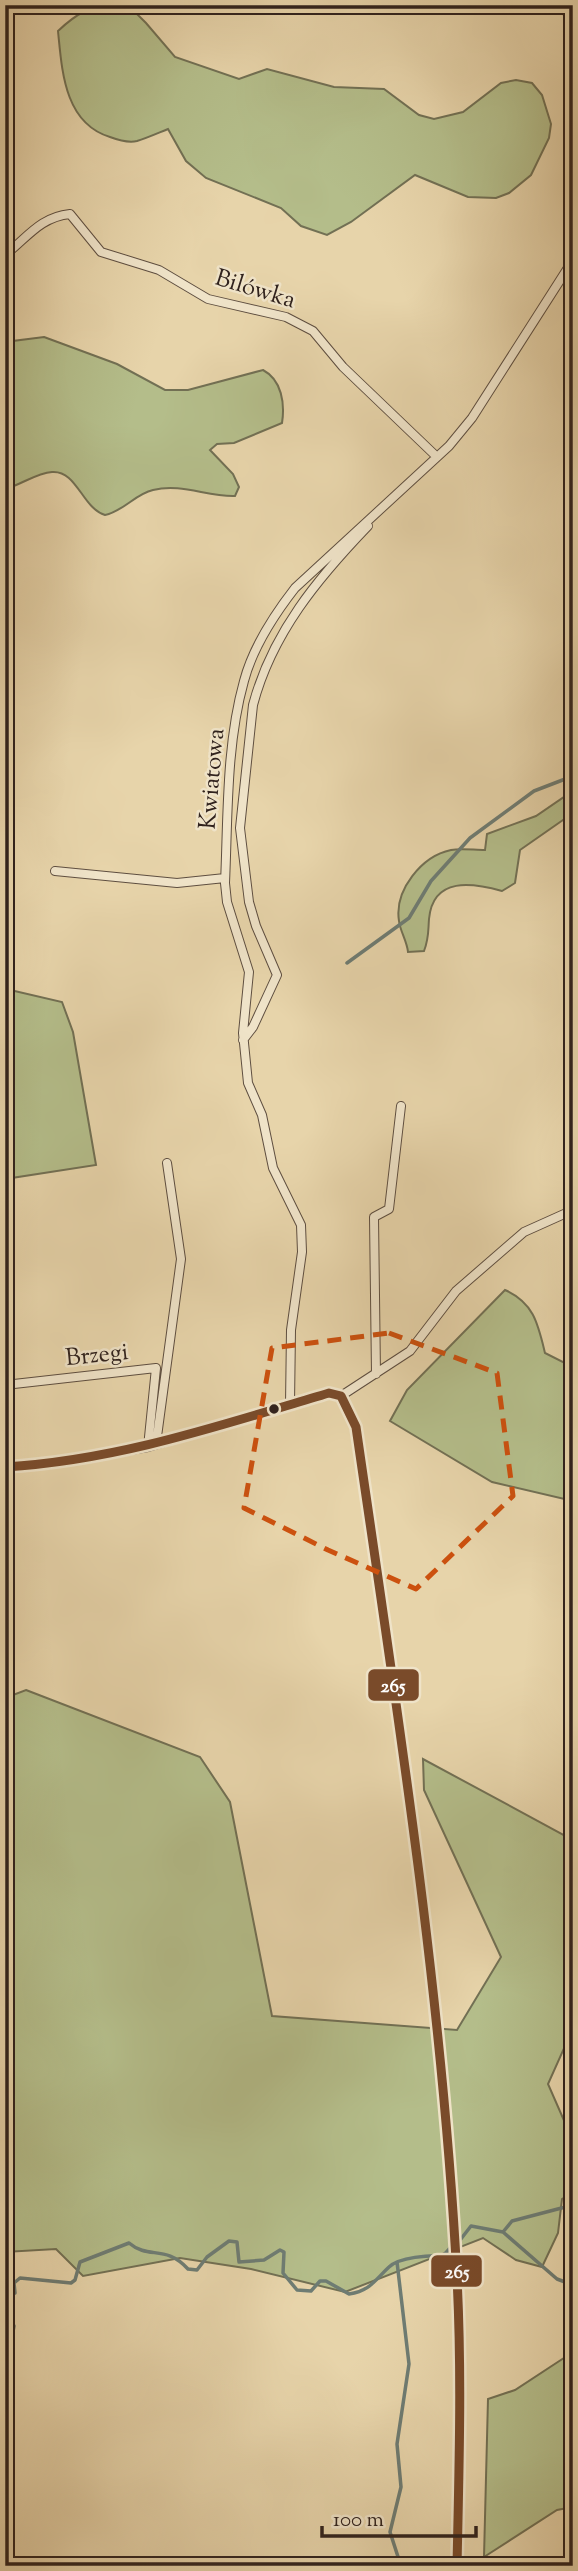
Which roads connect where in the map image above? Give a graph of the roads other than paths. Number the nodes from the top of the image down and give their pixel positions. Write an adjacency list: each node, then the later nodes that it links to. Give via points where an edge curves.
1 (564, 5): 2 (street)
2 (573, 24)
3 (5, 255): 5 (street, Bilówka, via 41,222 70,215 101,252 159,271 208,299 286,317 313,331 343,367)
4 (573, 260): 5 (street, Kwiatowa, via 472,418)
5 (437, 457): 6 (street, Kwiatowa)
6 (381, 509): 8 (street, Kwiatowa, via 295,588 276,613 244,680 234,736); 9 (street, via 291,617 253,705 240,828 249,902 277,975)
7 (55, 871): 8 (street, via 177,883)
8 (225, 878): 9 (street, Kwiatowa, via 227,902 249,972)
9 (243, 1041): 16 (street, Kwiatowa, via 248,1083 262,1115 273,1168 301,1225 302,1252 291,1330)
10 (401, 1105): 13 (street, via 389,1209 374,1217)
11 (167, 1163): 17 (street, via 181,1259)
12 (573, 1210): 13 (street, via 524,1232 484,1265 456,1291 410,1351)
13 (376, 1374): 15 (street)
14 (5, 1385): 17 (street, Brzegi, via 156,1368)
15 (341, 1396): 16 (street, via 329,1393); 19 (street, via 356,1427 430,1947 449,2164 461,2393)
16 (290, 1404): 17 (street)
17 (152, 1445): 18 (street, via 51,1464)
18 (5, 1467)
19 (457, 2566)

